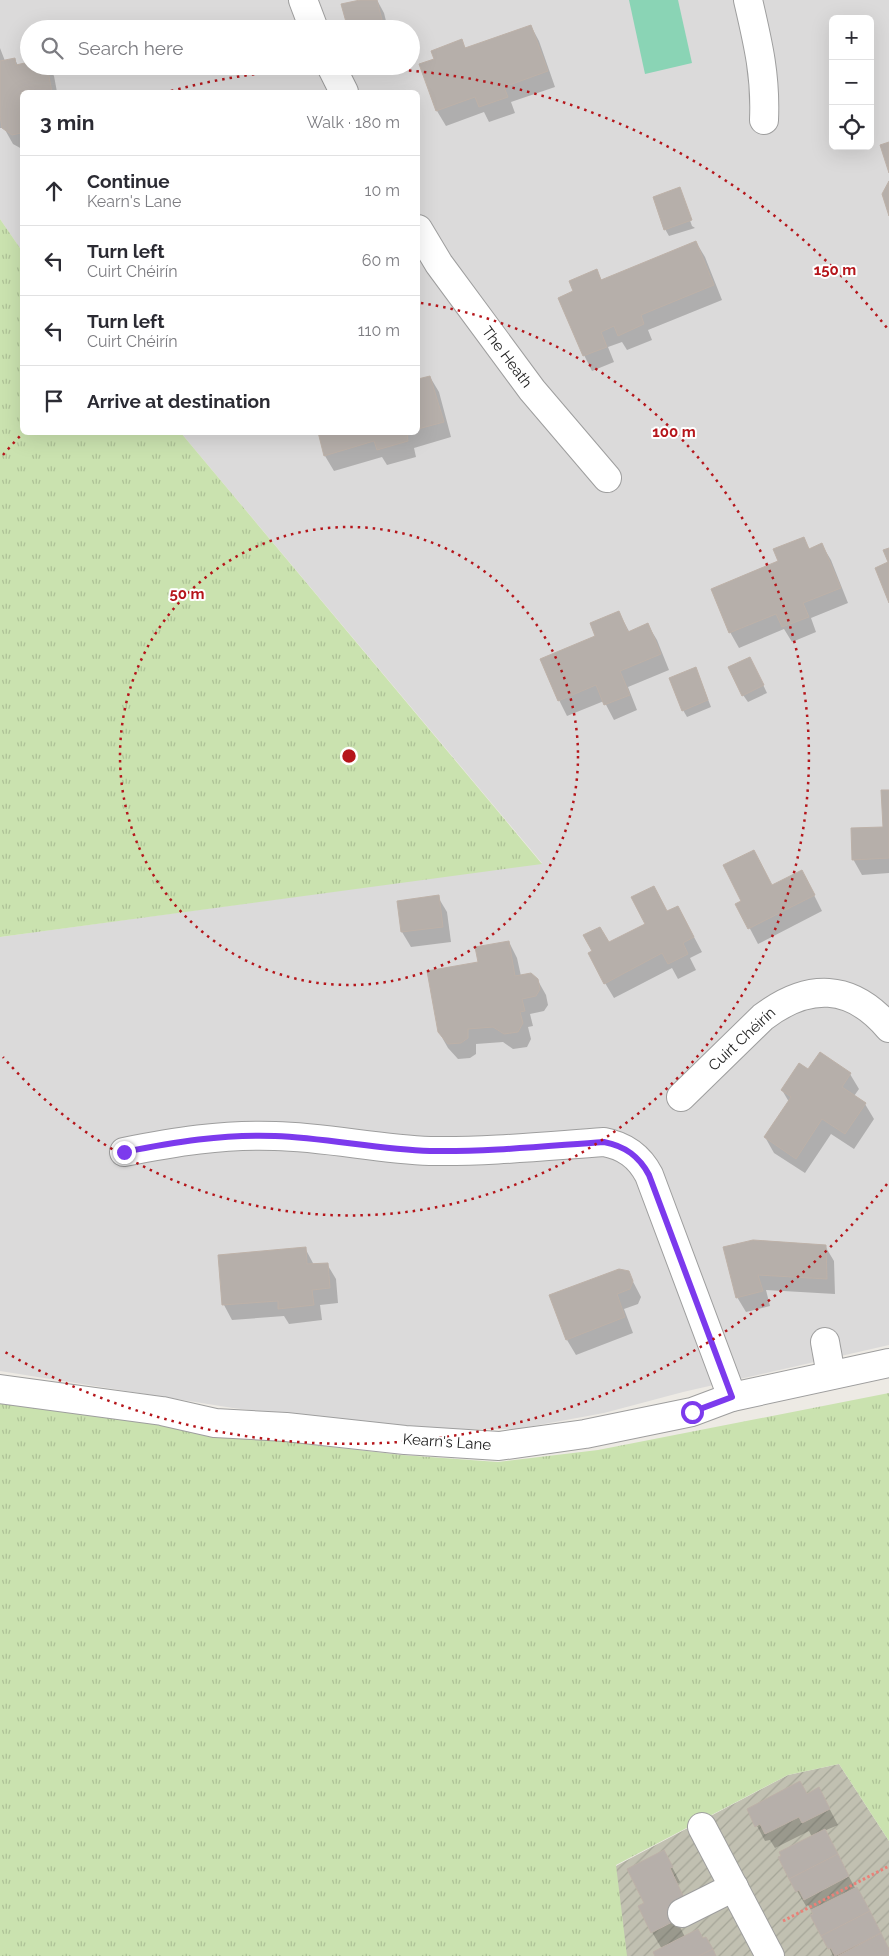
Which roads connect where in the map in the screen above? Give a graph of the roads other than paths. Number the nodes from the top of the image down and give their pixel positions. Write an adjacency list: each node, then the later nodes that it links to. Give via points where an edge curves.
1 (303, 0): 3 (street)
2 (748, 0): 6 (street, via 761,55)
3 (311, 20)
4 (336, 75): 5 (street)
5 (343, 90)
6 (764, 120)
7 (420, 232): 8 (street, The Heath, via 439,264 532,390)
8 (607, 478)
9 (889, 1028): 10 (street, Cuirt Chéirín, via 866,1006 850,998 824,993 800,996 763,1017)
10 (681, 1097)
11 (124, 1152): 16 (street, via 198,1138 242,1136 276,1136 428,1151 614,1144 636,1156 649,1175)
12 (825, 1342): 14 (street)
13 (889, 1363): 14 (street, Kearn's Lane)
14 (831, 1375): 16 (street, Kearn's Lane)
15 (0, 1389): 16 (street, Kearn's Lane, via 162,1411 215,1423 499,1446 585,1434 682,1414)
16 (732, 1397)
17 (702, 1827): 18 (street)
18 (734, 1887): 19 (street); 20 (street)
19 (682, 1913)
20 (764, 1945)

